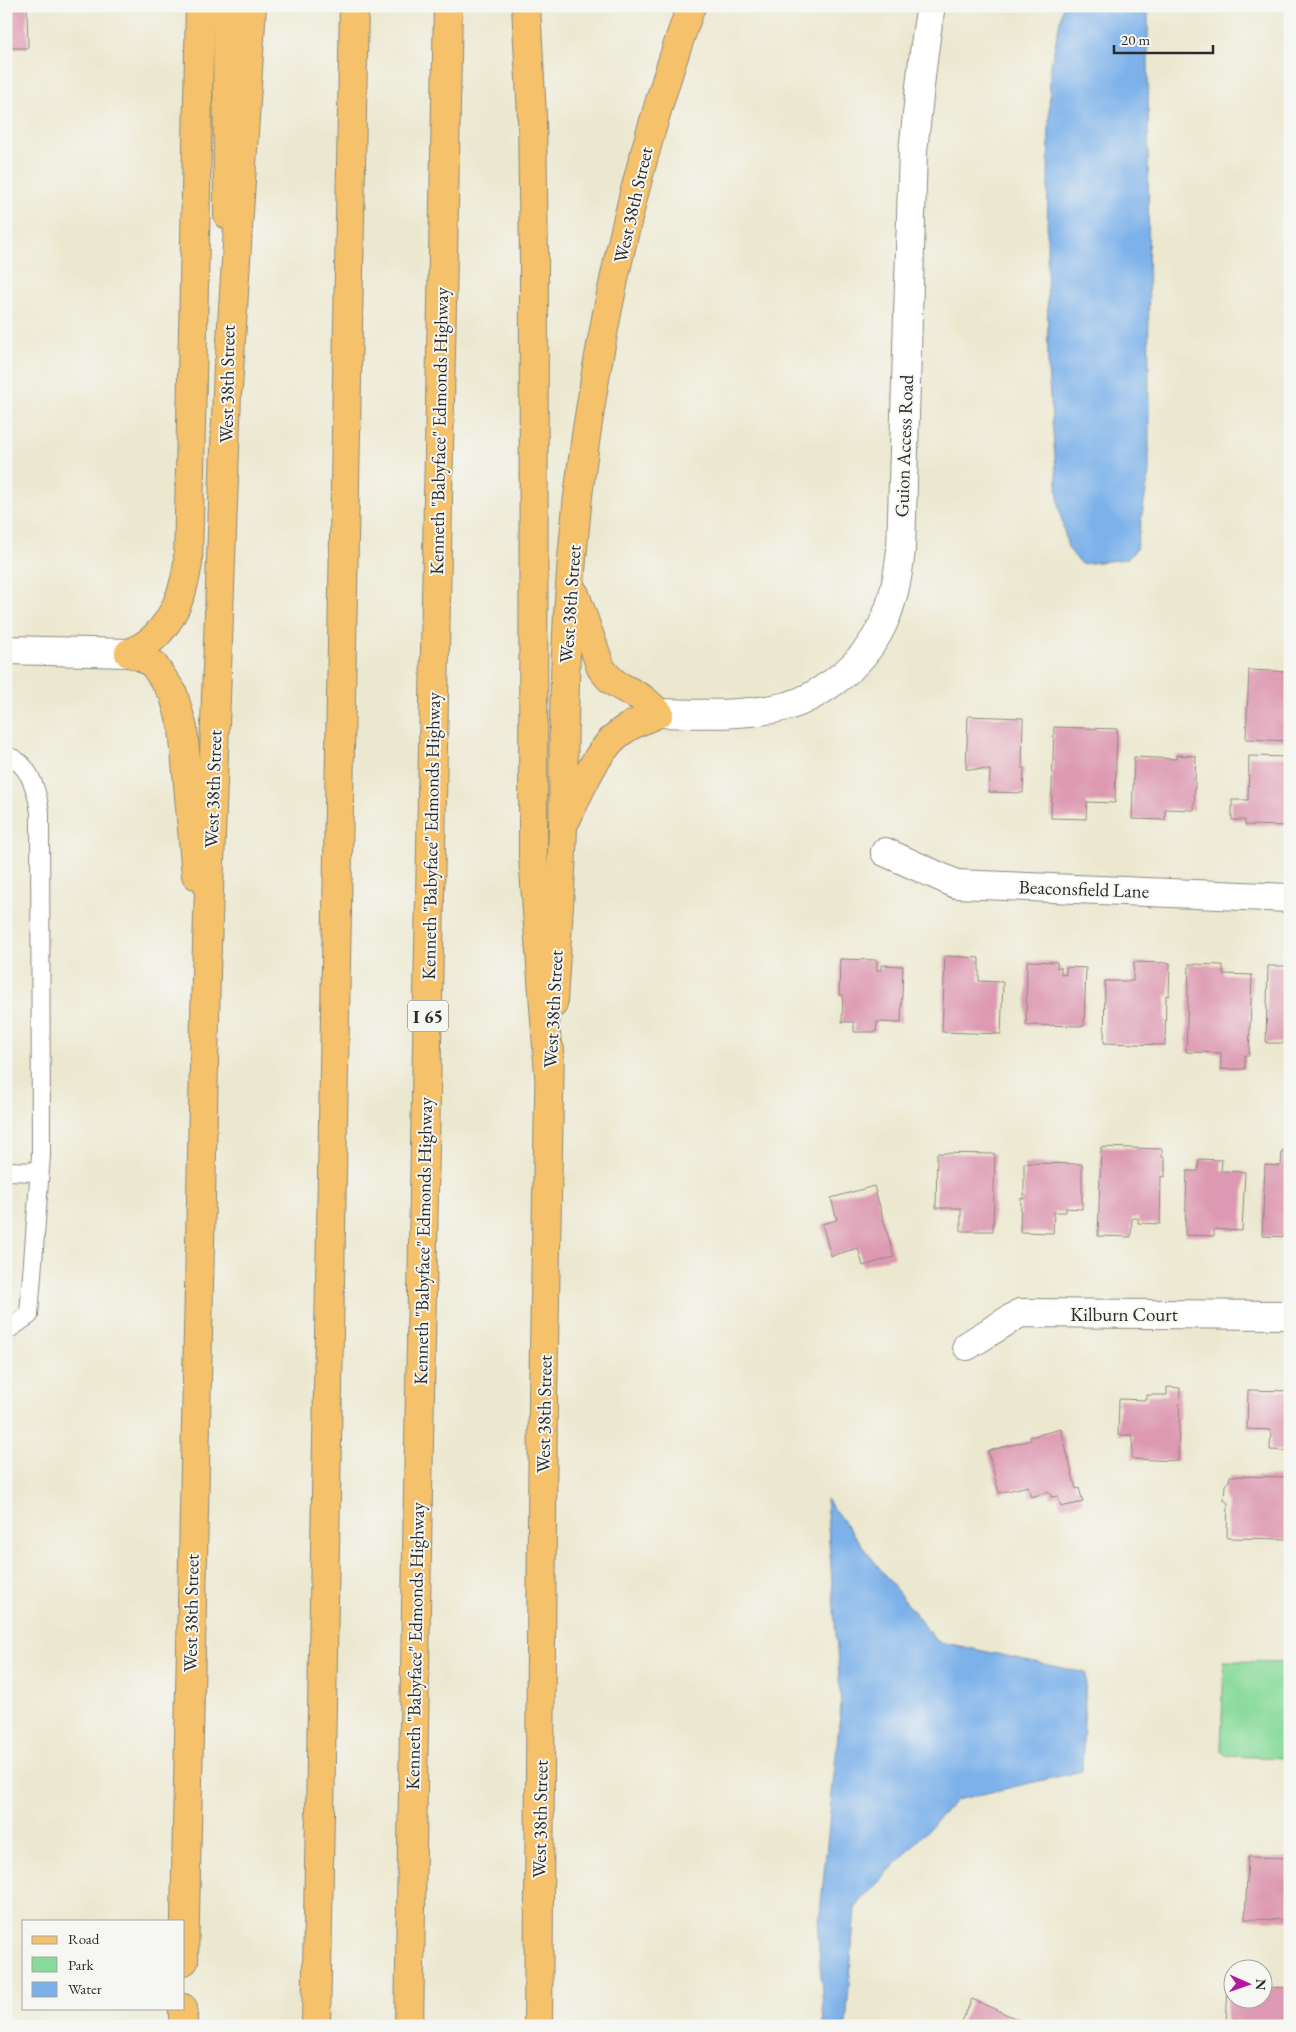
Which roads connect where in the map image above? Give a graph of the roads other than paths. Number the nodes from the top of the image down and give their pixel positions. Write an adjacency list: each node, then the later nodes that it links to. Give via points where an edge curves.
1 (200, 6): 12 (main road, via 188,563 179,602 169,620 142,648)
2 (227, 6): 9 (main road, West 38th Street)
3 (252, 6): 9 (main road)
4 (354, 6): 28 (main road)
5 (448, 6): 29 (main road, Kenneth "Babyface" Edmonds Highway / I 65)
6 (526, 6): 19 (main road, via 532,116 534,263 533,857)
7 (691, 6): 10 (main road, West 38th Street, via 647,145 607,319 588,421)
8 (931, 6): 13 (street, Guion Access Road, via 913,150 901,550 894,598 879,634 862,657 849,671 808,698 745,713)
9 (228, 388): 18 (main road, West 38th Street)
10 (571, 584): 13 (main road, via 600,668 618,686 642,699); 15 (main road, West 38th Street, via 564,717)
11 (6, 650): 12 (street)
12 (129, 653): 18 (main road, via 153,664 162,675 173,693 182,728)
13 (658, 713): 15 (main road, via 627,728 601,753)
14 (6, 756): 21 (lane, via 12,757 26,770 36,789 40,812)
15 (563, 826): 19 (main road, West 38th Street)
16 (885, 852): 17 (street, Beaconsfield Lane, via 956,884)
17 (1290, 898)
18 (206, 974): 25 (main road, West 38th Street)
19 (549, 1074): 30 (main road, West 38th Street)
20 (6, 1170): 21 (lane)
21 (39, 1172): 23 (lane, via 29,1315)
22 (1290, 1315): 24 (street, Kilburn Court, via 1020,1314)
23 (6, 1331)
24 (967, 1346)
25 (185, 1920)
26 (183, 2010): 27 (main road)
27 (182, 2026)
28 (316, 2026)
29 (409, 2026)
30 (538, 2026)

